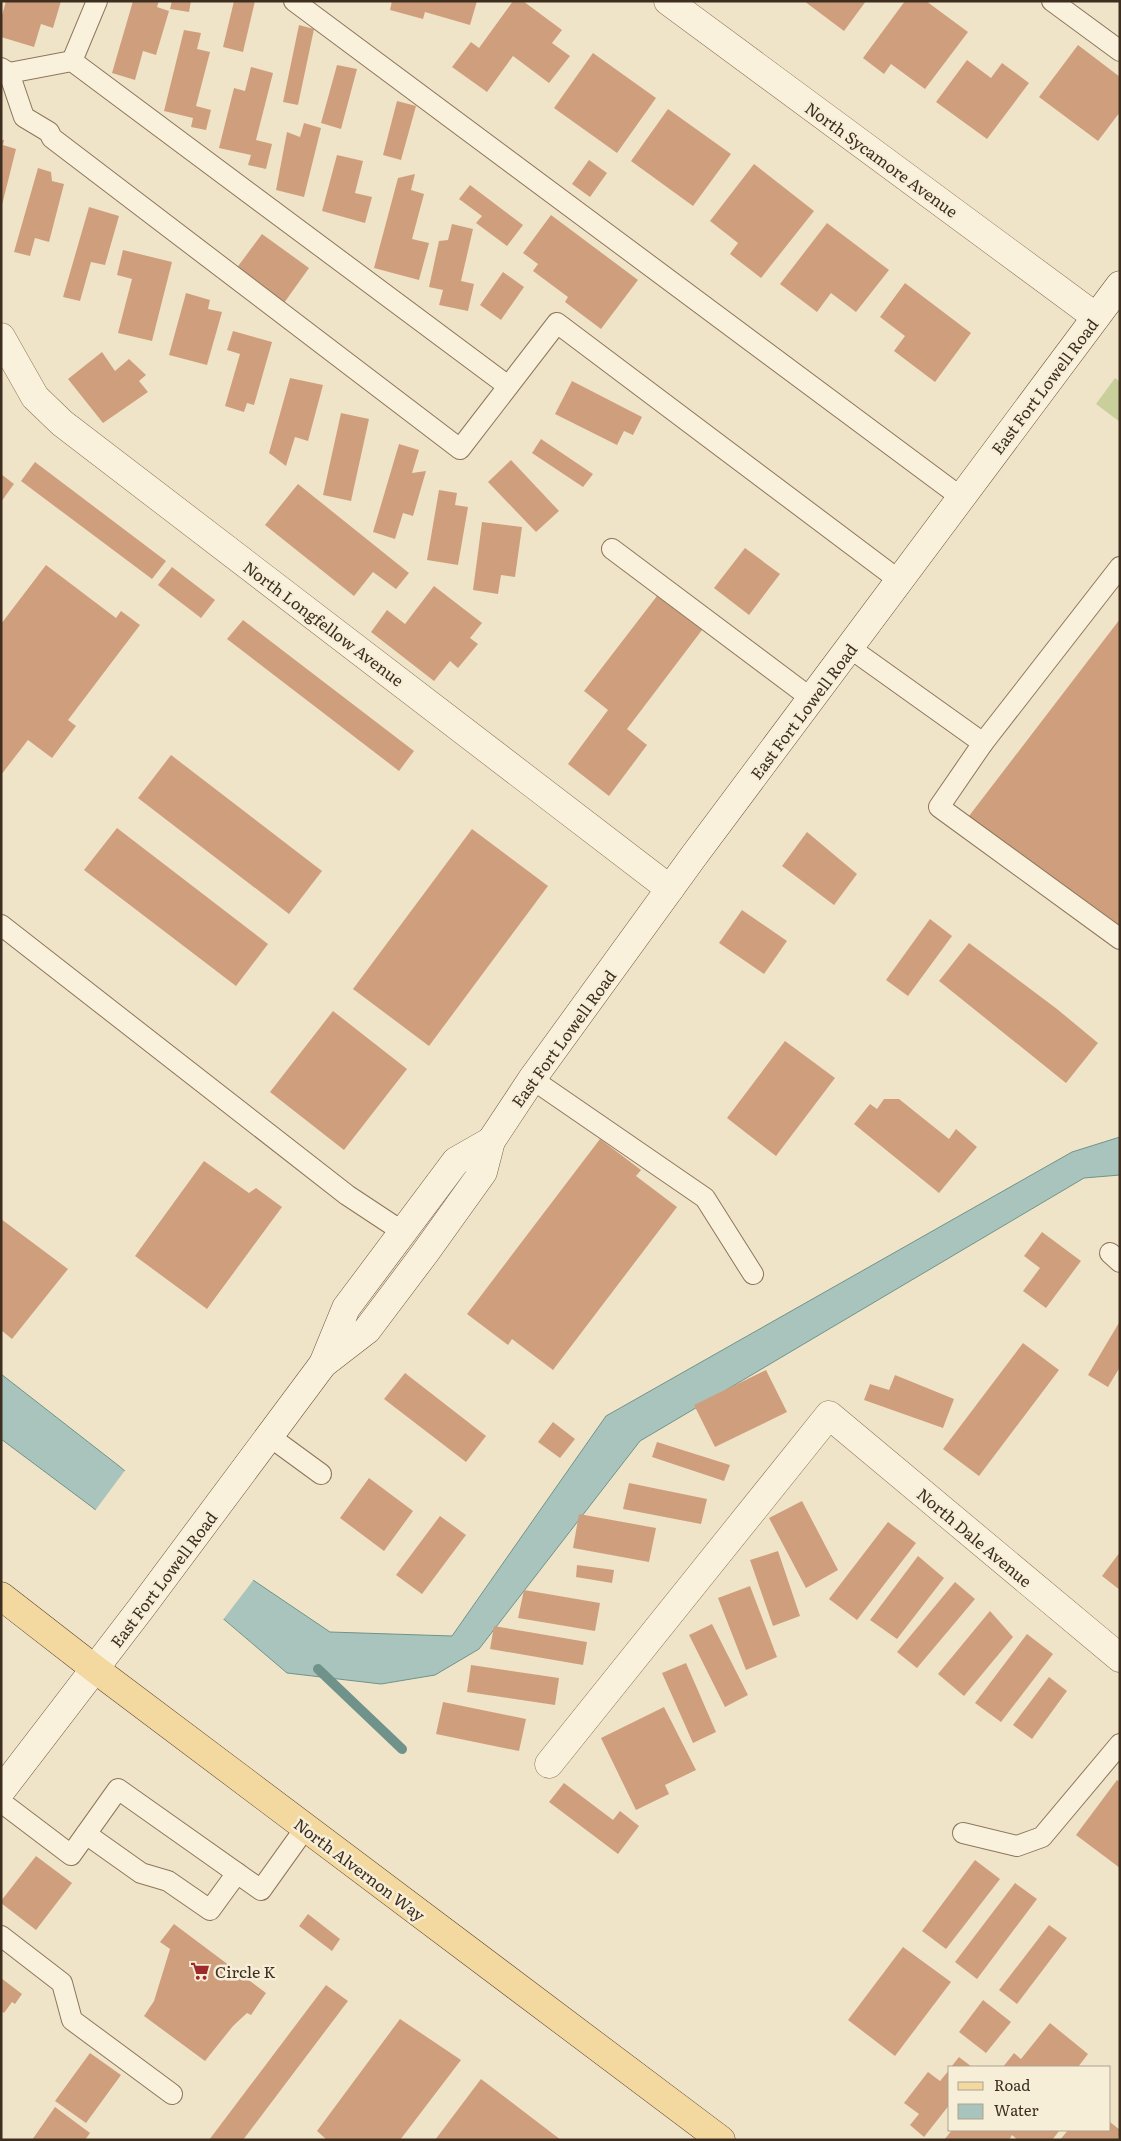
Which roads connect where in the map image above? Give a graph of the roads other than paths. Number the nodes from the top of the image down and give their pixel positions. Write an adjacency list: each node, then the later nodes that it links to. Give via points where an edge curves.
1 (97, 1): 6 (lane)
2 (294, 1): 12 (lane)
3 (668, 1): 9 (street, North Sycamore Avenue)
4 (1052, 1): 5 (lane)
5 (1120, 51)
6 (72, 61): 7 (lane); 11 (lane)
7 (5, 71): 11 (lane, via 24,117 50,132 52,138 460,449)
8 (1120, 285): 9 (street, East Fort Lowell Road)
9 (1096, 317): 12 (street, East Fort Lowell Road)
10 (1, 337): 19 (street, North Longfellow Avenue, via 35,397 62,423)
11 (508, 386): 15 (lane, via 557,323)
12 (962, 498): 15 (street, East Fort Lowell Road)
13 (612, 549): 17 (lane)
14 (1120, 567): 18 (lane)
15 (900, 581): 16 (street, East Fort Lowell Road)
16 (850, 648): 17 (street, East Fort Lowell Road); 18 (lane)
17 (812, 699): 19 (street, East Fort Lowell Road)
18 (983, 743): 21 (lane, via 939,807)
19 (670, 889): 22 (street, East Fort Lowell Road)
20 (1, 925): 24 (lane, via 347,1195)
21 (1120, 939)
22 (532, 1079): 23 (street, East Fort Lowell Road); 25 (lane, via 704,1198)
23 (491, 1141): 24 (street, East Fort Lowell Road, via 456,1161); 26 (street, East Fort Lowell Road, via 483,1172 367,1330)
24 (403, 1232): 26 (street, East Fort Lowell Road, via 346,1308)
25 (753, 1274)
26 (323, 1364): 27 (street, East Fort Lowell Road)
27 (269, 1436): 28 (lane); 31 (street, East Fort Lowell Road)
28 (321, 1474)
29 (1, 1596): 31 (main road, North Alvernon Way)
30 (1120, 1658): 33 (street, North Dale Avenue, via 829,1415)
31 (95, 1669): 34 (street, East Fort Lowell Road); 36 (main road, North Alvernon Way)
32 (1120, 1744): 38 (lane, via 1042,1837 1017,1846)
33 (550, 1764)
34 (1, 1792)
35 (1, 1802): 37 (lane, via 71,1854)
36 (306, 1827): 39 (lane, via 261,1890); 42 (main road, North Alvernon Way)
37 (86, 1834): 39 (lane, via 142,1874 168,1882 210,1910); 39 (lane, via 118,1789)
38 (962, 1834)
39 (237, 1873)
40 (1, 1936): 41 (lane, via 62,1984 72,2020)
41 (172, 2094)
42 (721, 2140)

